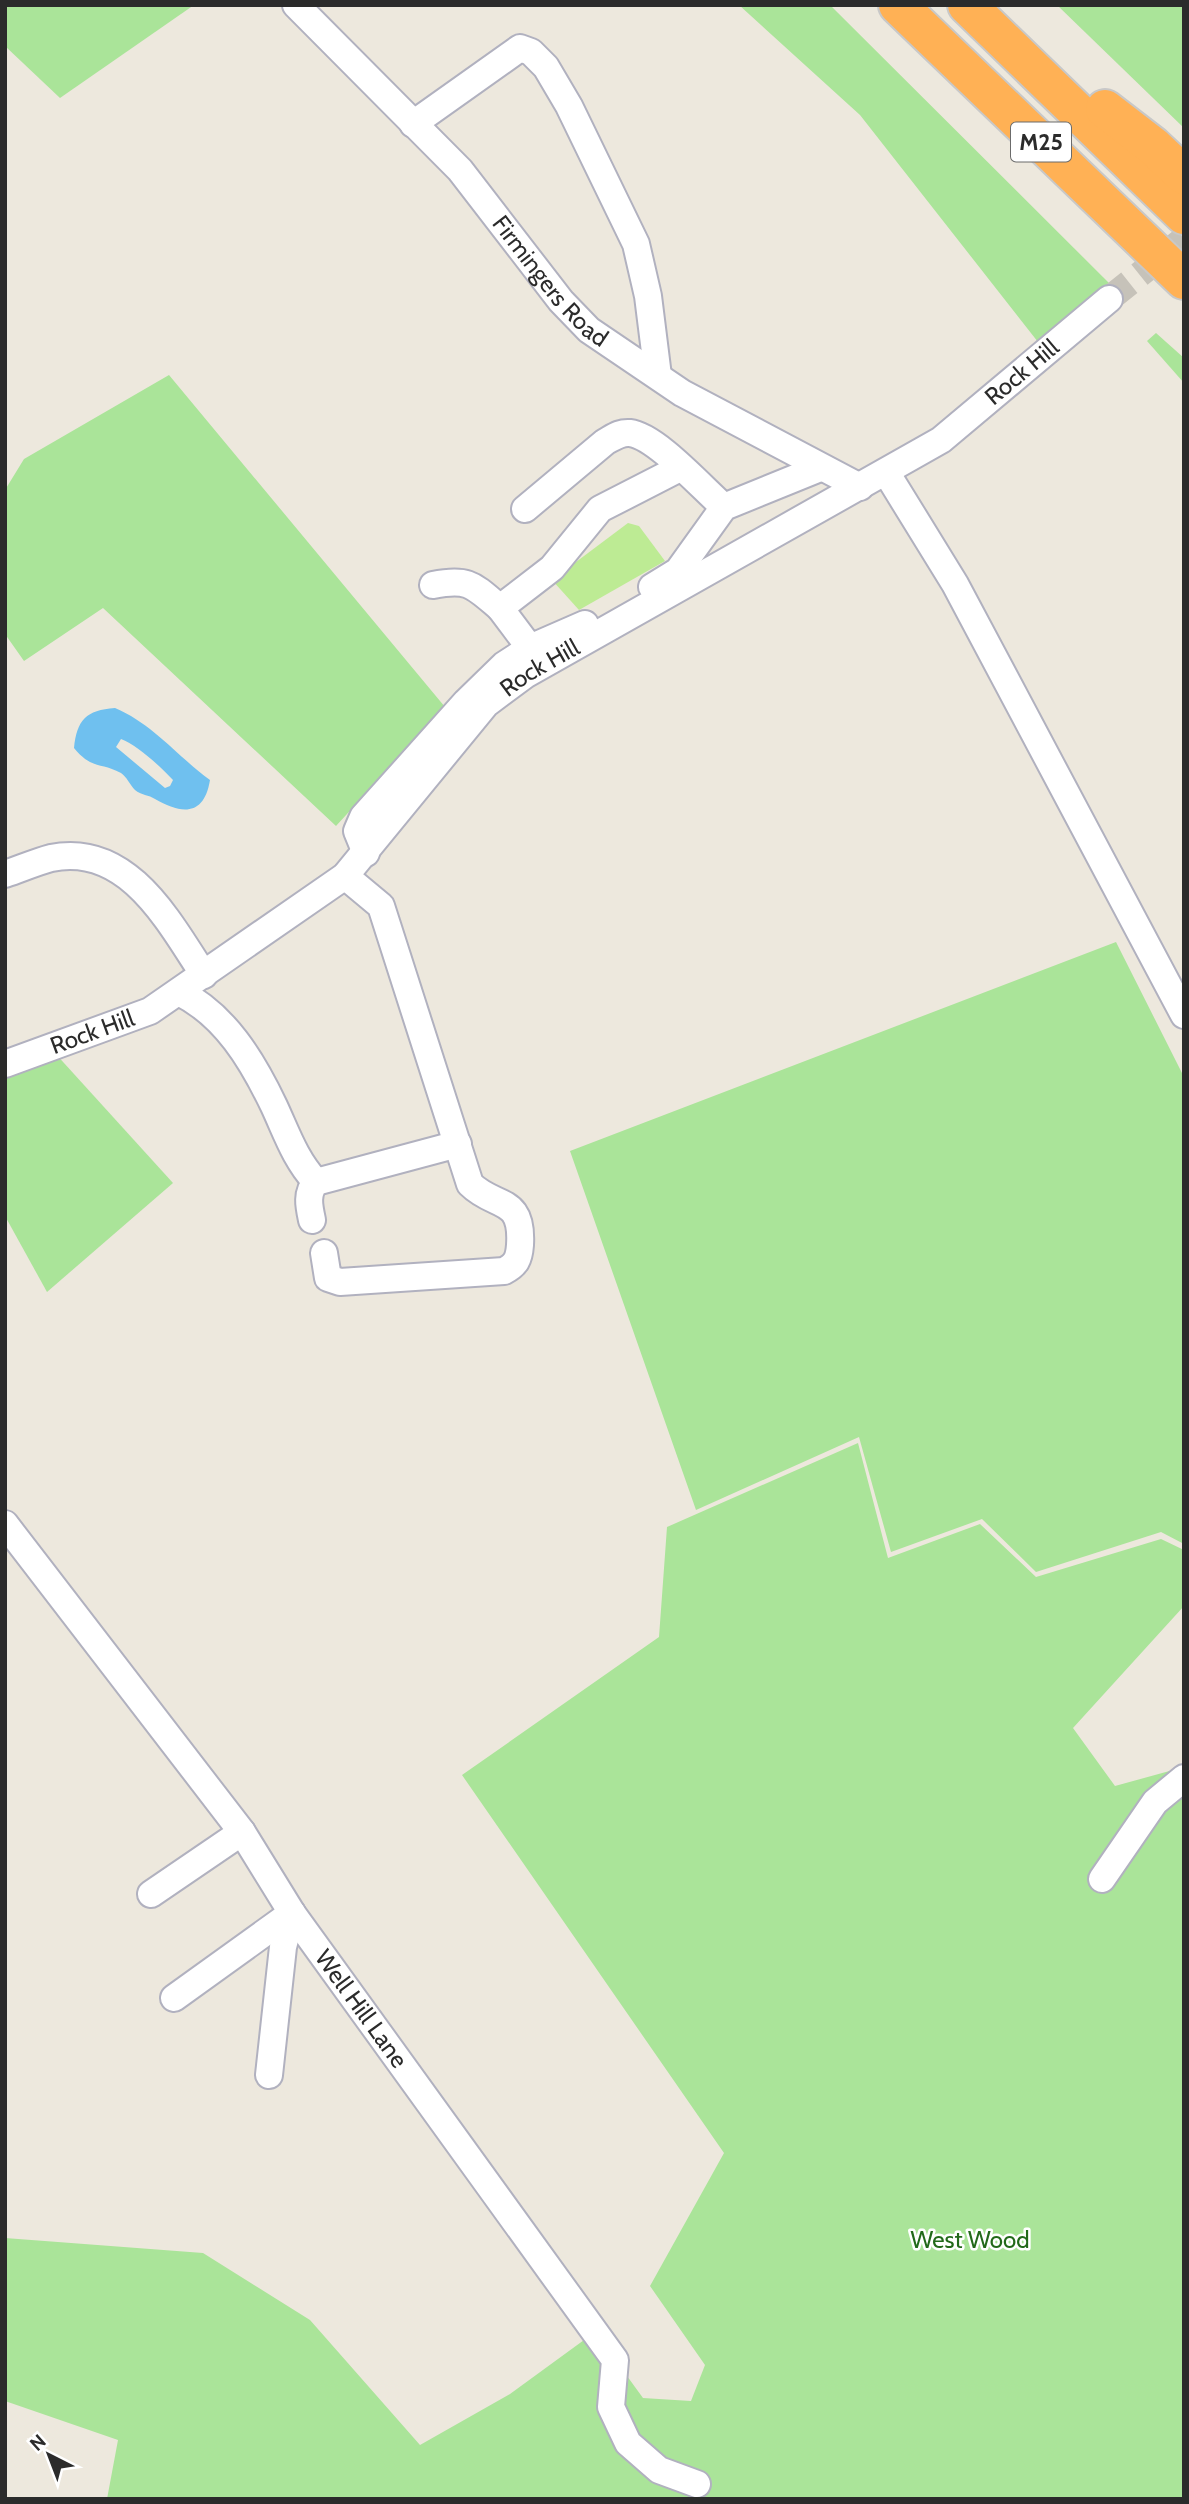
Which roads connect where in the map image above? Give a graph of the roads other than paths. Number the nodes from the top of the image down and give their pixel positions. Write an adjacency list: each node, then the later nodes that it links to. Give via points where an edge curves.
1 (296, 5): 5 (street, Firmingers Road)
2 (898, 5): 8 (highway, M25)
3 (967, 5): 4 (highway, M25)
4 (1028, 64): 6 (highway, M25, via 1123,121); 7 (highway, M25)
5 (413, 124): 10 (street, Firmingers Road, via 460,170 561,301 589,330); 10 (street, via 520,48 546,67 636,244)
6 (1184, 176)
7 (1184, 215)
8 (1184, 280)
9 (1109, 299): 13 (street, Rock Hill, via 941,440)
10 (658, 376): 12 (street, Firmingers Road)
11 (680, 468): 15 (street); 16 (street, via 646,439 619,434); 18 (street, via 600,509 552,568)
12 (820, 468): 14 (street, Firmingers Road); 15 (street)
13 (886, 472): 14 (street, Rock Hill); 25 (street, via 955,584)
14 (860, 487): 20 (street, Rock Hill, via 506,689 486,704)
15 (724, 507): 19 (street, via 678,571 570,633)
16 (525, 509)
17 (433, 585): 18 (street, via 458,580 471,583)
18 (500, 608): 19 (street)
19 (530, 648): 20 (street, via 487,681 363,817 357,831)
20 (366, 853): 22 (street, Rock Hill)
21 (5, 874): 23 (street, via 52,858 75,857 114,868 146,891)
22 (345, 876): 23 (street, Rock Hill); 27 (street, via 381,906)
23 (204, 975): 24 (street, Rock Hill)
24 (179, 992): 26 (street, Rock Hill, via 150,1011); 28 (street, via 220,1020 266,1091 295,1156)
25 (1184, 1015)
26 (5, 1064)
27 (458, 1144): 28 (street); 30 (street, via 470,1184 514,1211 520,1235 514,1266 340,1282 328,1278)
28 (316, 1182): 29 (street, via 310,1187 308,1202)
29 (312, 1220)
30 (324, 1253)
31 (5, 1524): 33 (street, Well Hill Lane)
32 (1184, 1778): 34 (street, via 1155,1802)
33 (242, 1832): 35 (street); 36 (street, Well Hill Lane)
34 (1102, 1879)
35 (151, 1894)
36 (292, 1913): 37 (street); 38 (street, via 283,1947); 39 (street, Well Hill Lane, via 615,2360 611,2407 628,2443 659,2470)
37 (174, 1998)
38 (269, 2075)
39 (697, 2484)

